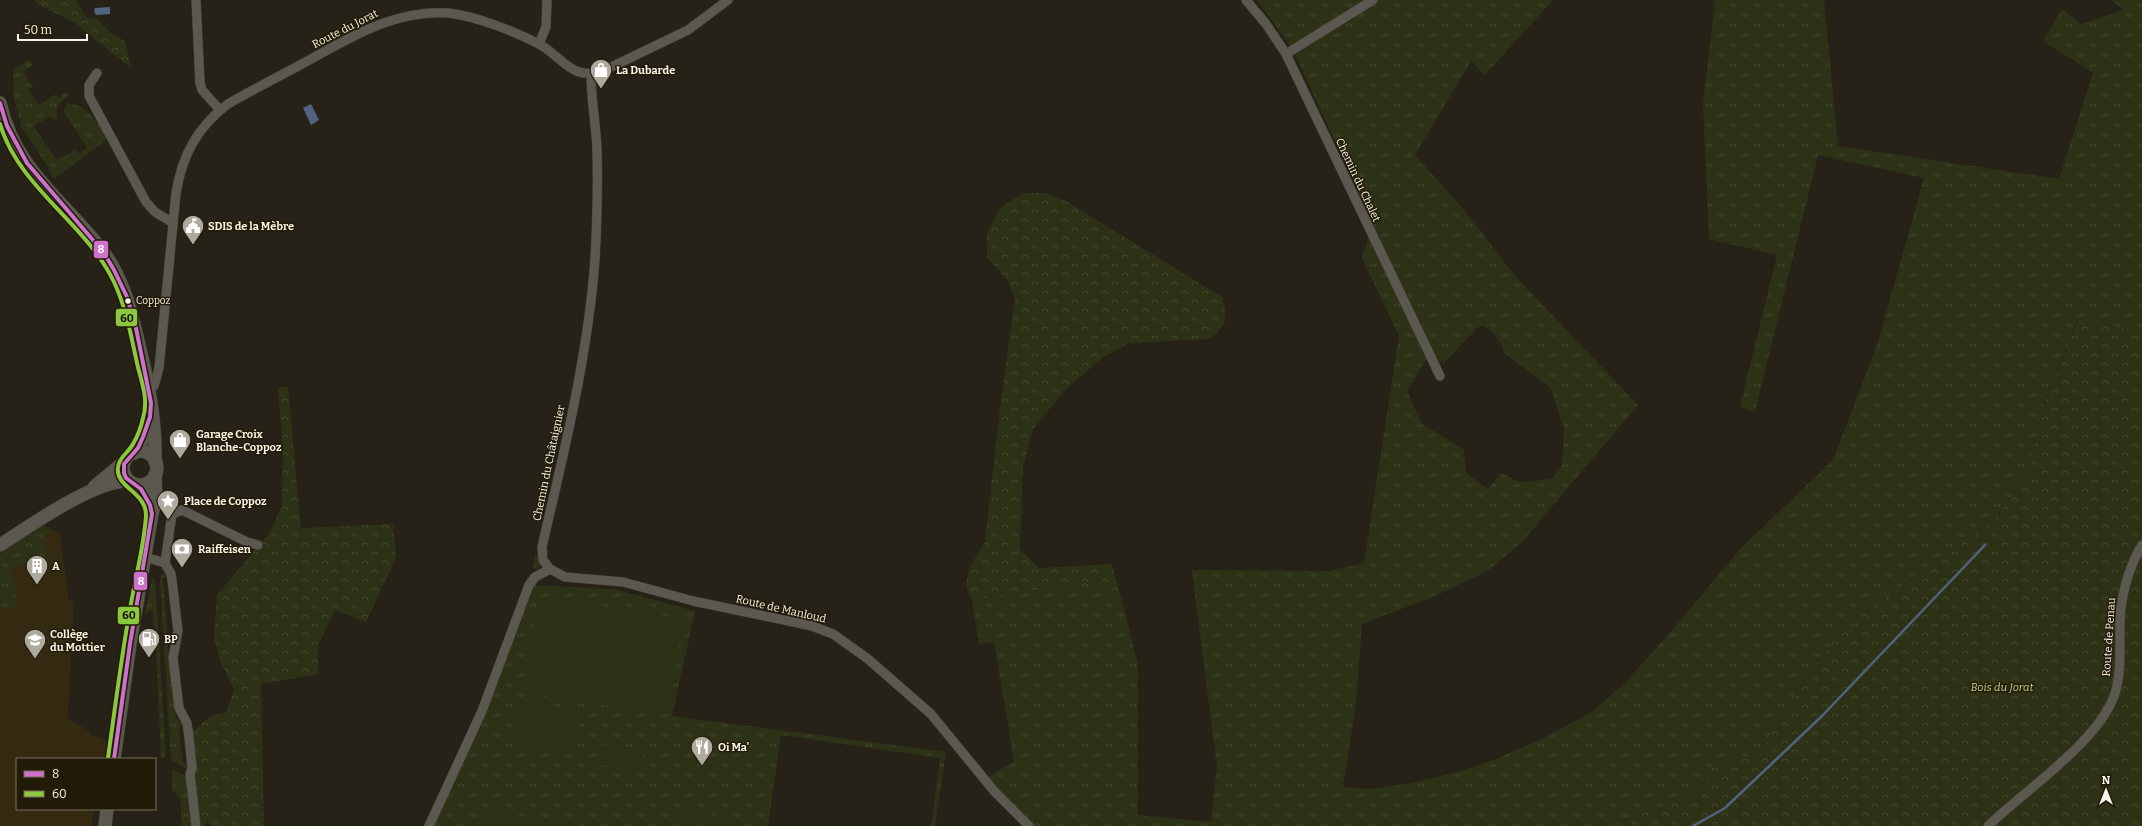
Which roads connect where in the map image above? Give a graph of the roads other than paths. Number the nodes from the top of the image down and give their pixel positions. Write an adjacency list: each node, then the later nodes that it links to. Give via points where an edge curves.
1 (196, 0): 11 (street, via 200,83 202,90)
2 (547, 0): 6 (street, via 546,27)
3 (728, 0): 9 (street, via 688,30 606,70)
4 (1246, 0): 7 (street, Chemin du Chalet)
5 (1373, 0): 7 (street)
6 (539, 44): 9 (street, Route du Jorat, via 568,67); 11 (street, Route du Jorat, via 460,15 424,13 403,17 381,23 353,36)
7 (1286, 54): 13 (street, Chemin du Chalet)
8 (97, 73): 12 (street, via 89,85 95,107 146,202)
9 (592, 74): 27 (street, Chemin du Châtaignier, via 591,95 597,149 595,258 589,314 571,425 542,547 543,560)
10 (0, 103): 14 (main road, via 9,132 22,158 44,187 99,246 116,273 136,327)
11 (220, 110): 12 (street, Route du Jorat, via 202,129 184,158 178,180)
12 (173, 223): 14 (street, Route du Jorat, via 160,368 154,386)
13 (1440, 376)
14 (149, 389): 15 (main road)
15 (152, 407): 16 (main road, via 145,433); 17 (main road, via 156,441)
16 (130, 457): 17 (main road, via 148,454); 19 (main road, via 123,470); 20 (main road)
17 (155, 462): 18 (main road)
18 (155, 475): 19 (main road, via 148,483); 21 (main road, via 156,498)
19 (134, 483): 20 (main road, via 114,482); 21 (main road, via 147,499)
20 (85, 494): 22 (main road)
21 (152, 514): 25 (main road)
22 (0, 545)
23 (258, 545): 26 (street, via 246,542 187,513 177,511 172,514 170,521)
24 (2142, 545): 34 (street, Route de Penau, via 2127,578 2121,608 2119,674 2116,691 2107,710 2091,732 2071,752)
25 (145, 557): 26 (street); 28 (main road)
26 (165, 563): 31 (street, via 172,574 178,631 173,658 179,708 187,723 189,737)
27 (550, 569): 32 (street, via 535,577 529,585 482,711); 33 (street, Route de Manloud, via 565,577 623,582 693,601 812,626 833,634 890,678 930,714 994,791)
28 (114, 758)
29 (107, 810): 30 (main road)
30 (105, 826)
31 (196, 826)
32 (429, 826)
33 (1029, 826)
34 (1988, 826)

